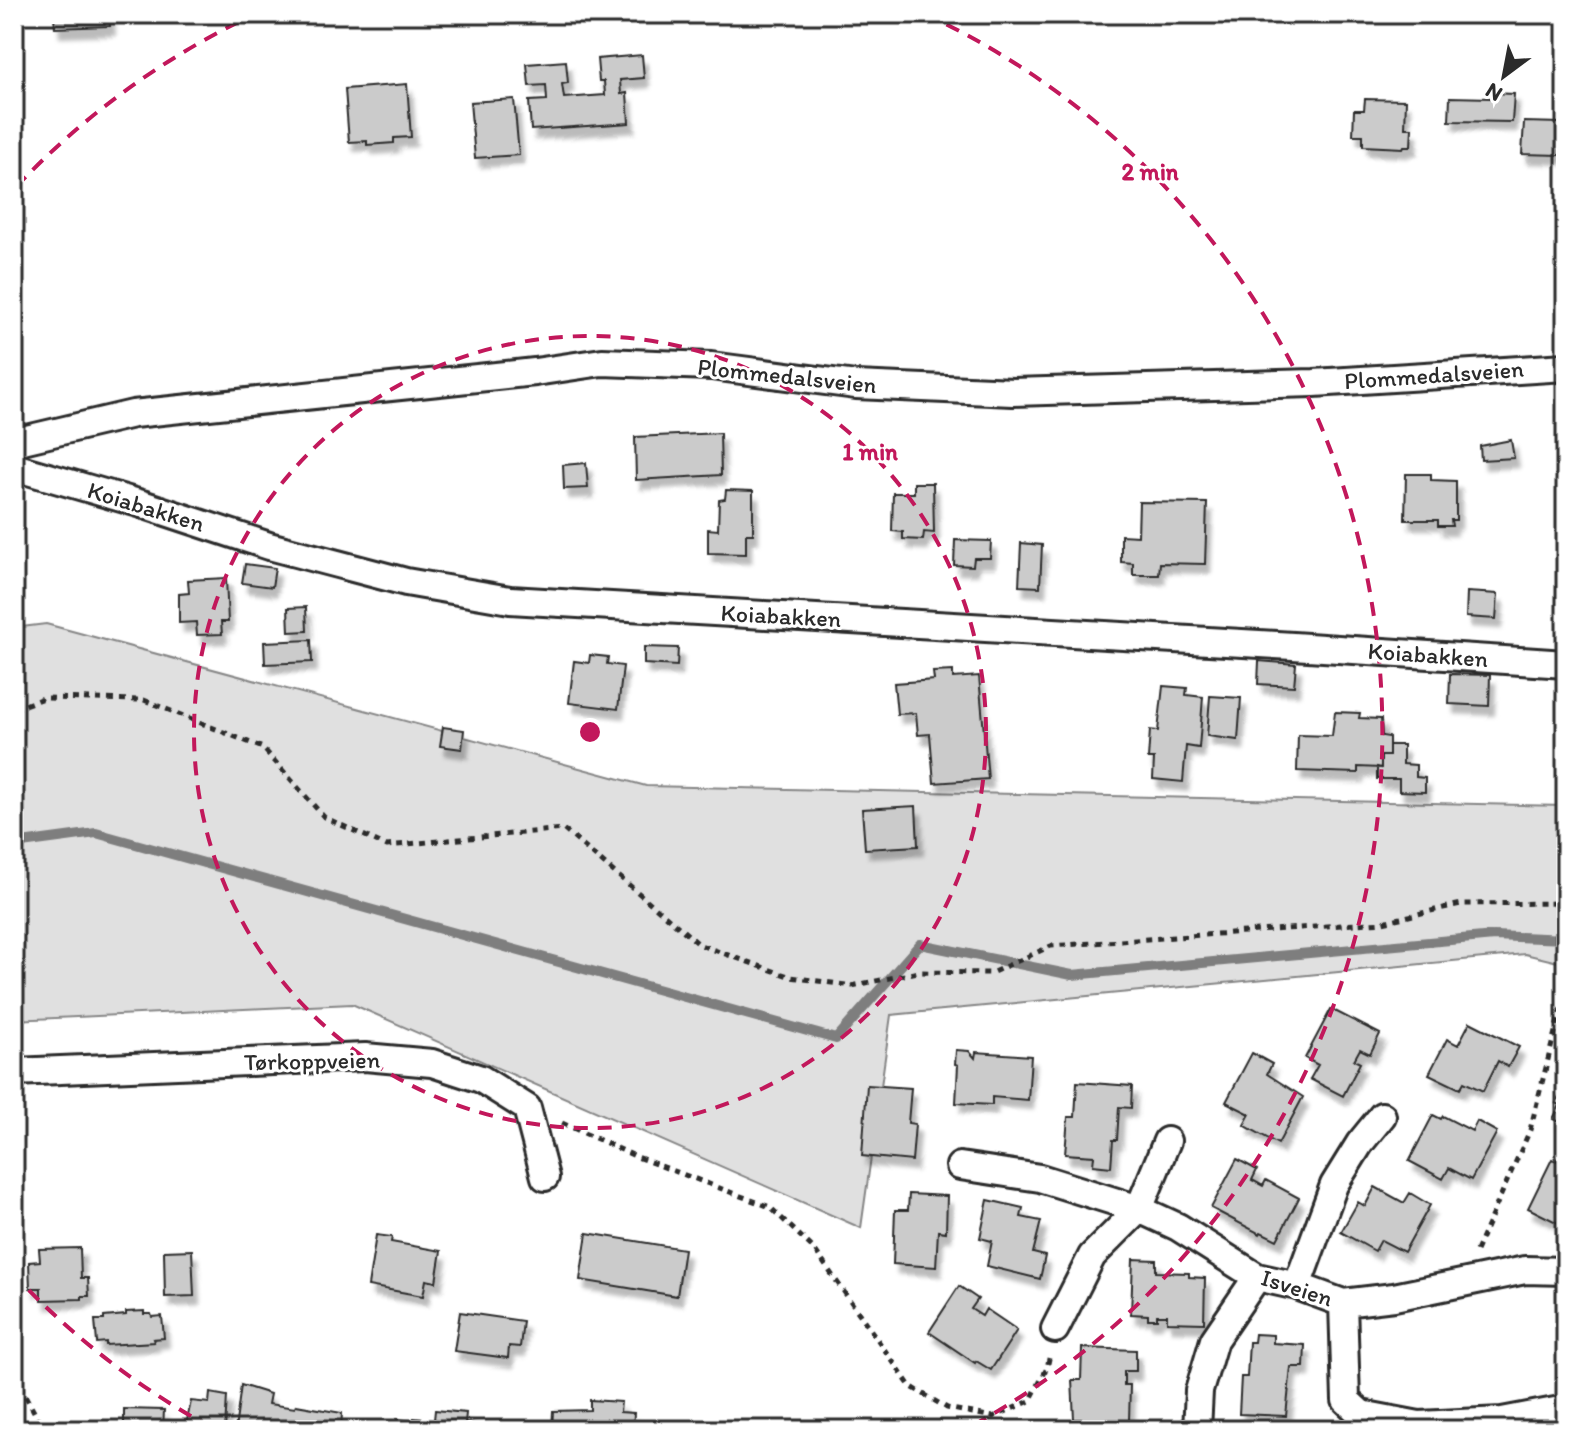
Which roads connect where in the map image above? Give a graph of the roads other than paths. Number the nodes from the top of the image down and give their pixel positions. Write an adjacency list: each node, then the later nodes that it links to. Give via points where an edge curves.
1 (1566, 367): 2 (street, Plommedalsveien, via 1314,383 1013,392 856,385 711,366 602,362 133,414)
2 (14, 442)
3 (14, 467): 4 (street, Koiabakken, via 269,546 406,582 510,600)
4 (1566, 664)
5 (14, 1072): 9 (street, Tørkoppveien, via 365,1057 432,1063 481,1079 527,1108)
6 (1382, 1116): 13 (street, via 1334,1185)
7 (1167, 1141): 10 (street)
8 (960, 1166): 10 (street, Isveien, via 1040,1178)
9 (545, 1177)
10 (1139, 1209): 12 (street, Isveien); 15 (street, via 1092,1256)
11 (1566, 1271): 14 (street, Isveien, via 1525,1270)
12 (1257, 1277): 13 (street, Isveien); 17 (street, via 1214,1340 1199,1391)
13 (1297, 1286): 14 (street, Isveien)
14 (1343, 1303): 16 (street, via 1346,1400 1361,1414 1419,1425 1502,1421)
15 (1055, 1329)
16 (1566, 1409)
17 (1197, 1430)

